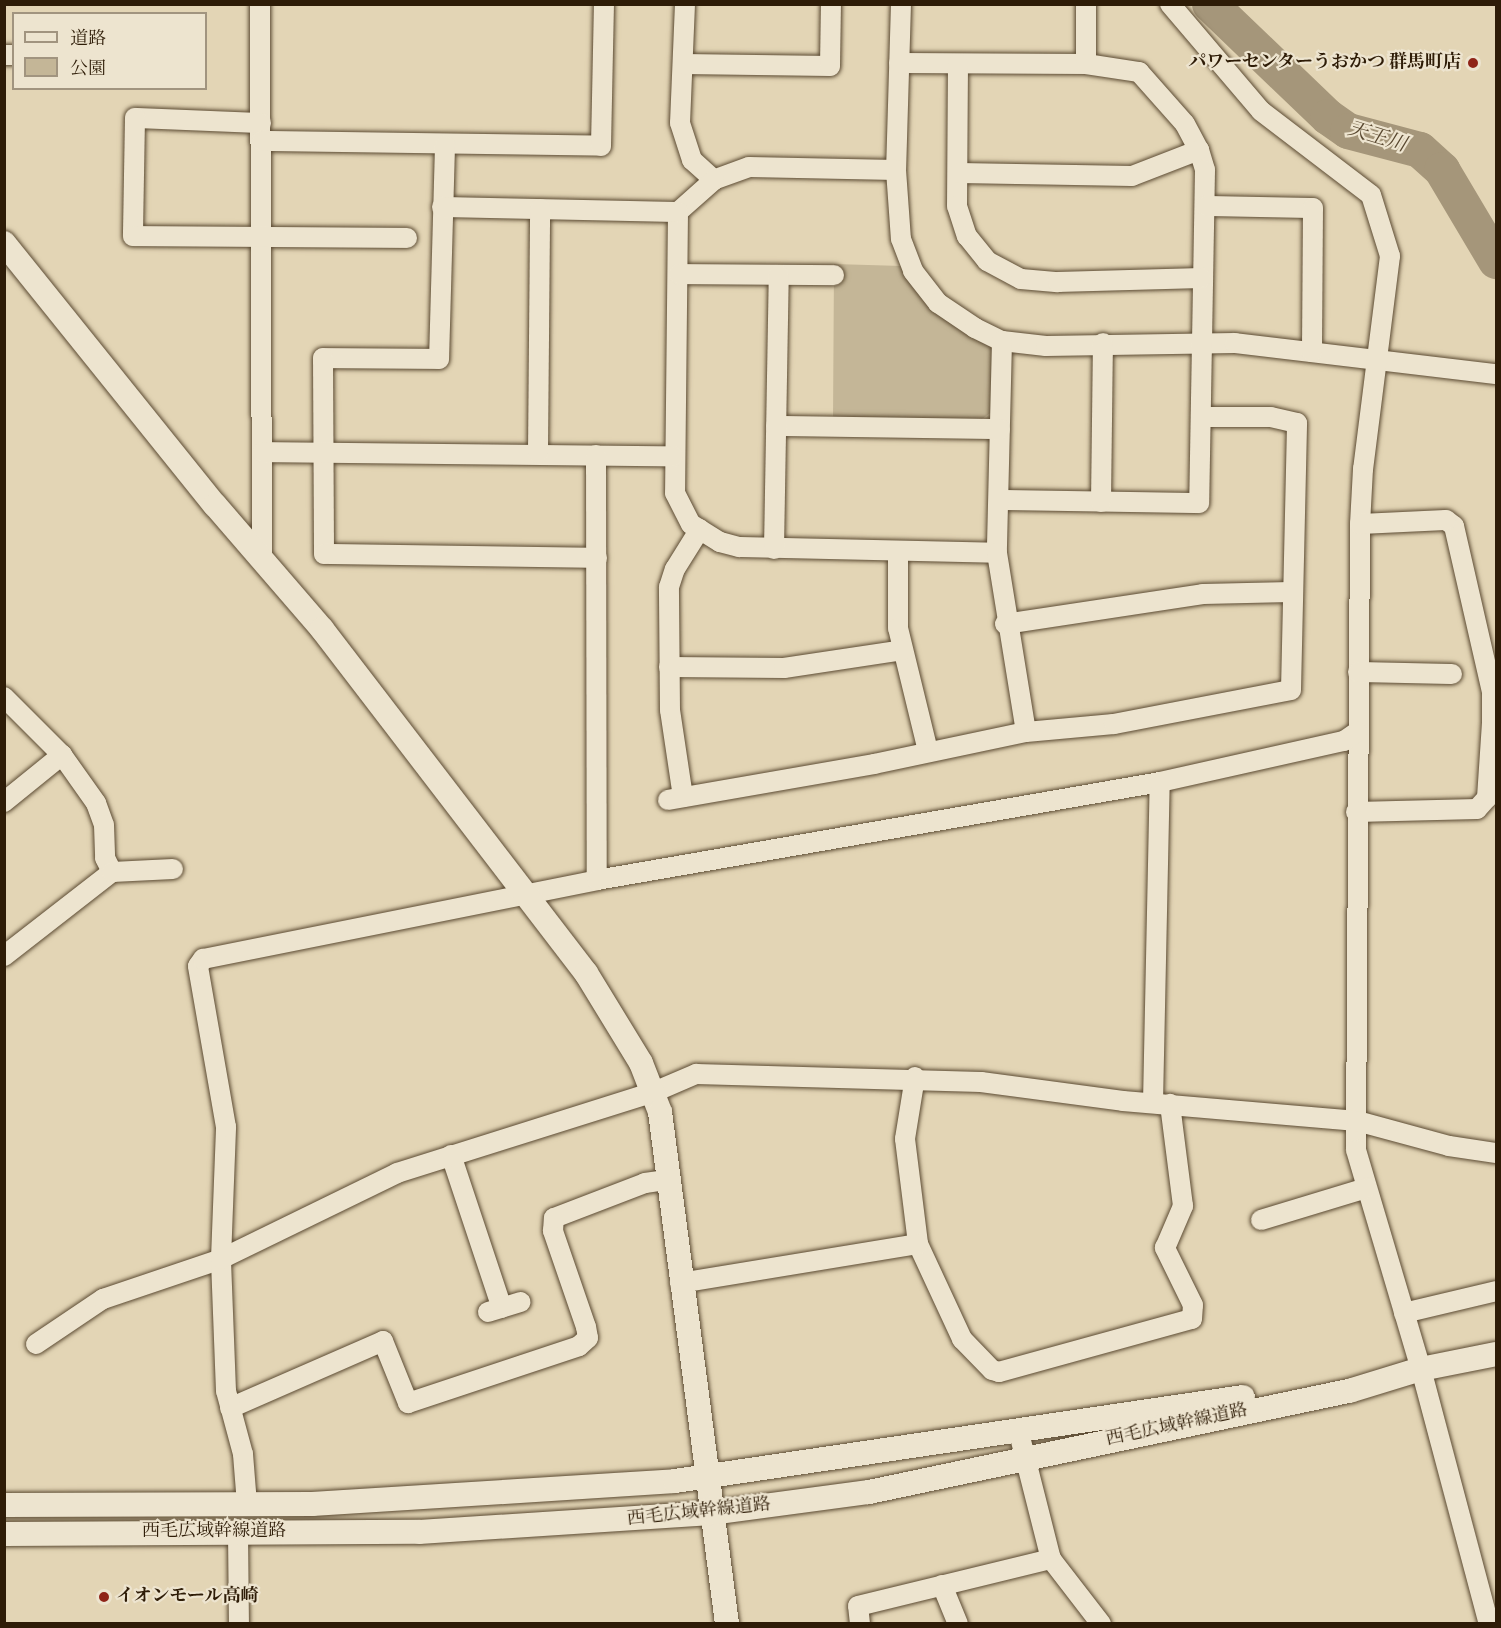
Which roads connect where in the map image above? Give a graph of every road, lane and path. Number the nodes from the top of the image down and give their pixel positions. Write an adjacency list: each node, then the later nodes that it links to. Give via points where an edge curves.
1 (260, 4): 12 (street)
2 (604, 4): 13 (street, via 601,146)
3 (685, 4): 9 (street)
4 (831, 4): 9 (street, via 830,66)
5 (901, 4): 8 (street)
6 (1086, 4): 11 (street)
7 (1170, 4): 33 (street, via 1261,111 1371,195 1390,256)
8 (899, 63): 10 (street); 15 (street)
9 (683, 64): 17 (street, via 681,123 686,144 692,160)
10 (958, 64): 11 (street); 16 (street)
11 (1086, 64): 14 (street, via 1139,72 1185,124)
12 (262, 132): 13 (street); 22 (street); 22 (street, via 135,118 133,236)
13 (445, 146): 19 (street)
14 (1199, 150): 16 (street, via 1132,176); 18 (street, via 1205,170)
15 (896, 170): 17 (street, via 749,167); 29 (street, via 900,231 913,271 938,303)
16 (959, 173): 28 (street, via 957,206 967,236 987,261 1021,279 1059,282)
17 (714, 180): 21 (street)
18 (1206, 206): 28 (street); 32 (street, via 1313,208)
19 (442, 207): 20 (street); 39 (street, via 439,359 323,358)
20 (540, 209): 21 (street); 40 (street)
21 (678, 212): 25 (street)
22 (258, 237): 23 (street); 38 (street)
23 (407, 238)
24 (4, 243): 51 (street)
25 (679, 274): 26 (street); 42 (street)
26 (779, 275): 27 (street); 36 (street)
27 (834, 275)
28 (1201, 278): 30 (street)
29 (1002, 341): 31 (street); 37 (street)
30 (1202, 342): 31 (street); 32 (street); 35 (street)
31 (1103, 344): 44 (street)
32 (1312, 352): 33 (street)
33 (1377, 360): 34 (street); 45 (street)
34 (1497, 374)
35 (1203, 417): 44 (street, via 1199,503); 52 (street, via 1271,417 1297,423)
36 (776, 426): 37 (street); 47 (street)
37 (1000, 429): 43 (street)
38 (263, 452): 39 (street); 51 (street)
39 (323, 453): 40 (street); 50 (street, via 324,554)
40 (538, 453): 41 (street)
41 (596, 455): 42 (street); 50 (street)
42 (673, 456): 46 (street, via 675,493 691,524)
43 (999, 500): 44 (street); 49 (street)
44 (1101, 502)
45 (1360, 524): 56 (street); 59 (street, via 1446,520 1454,526 1492,692)
46 (700, 529): 47 (street, via 720,542); 55 (street, via 675,569 669,587)
47 (774, 549): 48 (street)
48 (898, 551): 49 (street); 54 (street, via 898,628)
49 (997, 553): 53 (street)
50 (597, 558): 69 (street)
51 (262, 560): 70 (street, via 322,629)
52 (1291, 592): 53 (street, via 1203,594); 60 (street, via 1291,690 1114,724)
53 (1005, 624): 60 (street)
54 (903, 650): 55 (street, via 784,668); 62 (street)
55 (669, 667): 62 (street, via 676,799 874,764)
56 (1358, 672): 57 (street); 61 (street)
57 (1452, 674)
58 (4, 696): 63 (street)
59 (1494, 723): 66 (street, via 1487,798 1477,809)
60 (1026, 732): 62 (street)
61 (1357, 732): 64 (street, via 1344,741); 66 (street)
62 (928, 750)
63 (62, 755): 65 (street); 68 (street, via 96,802 104,825 105,858)
64 (1160, 782): 69 (street); 74 (street)
65 (4, 802)
66 (1356, 812): 75 (street)
67 (173, 869): 68 (street)
68 (112, 872): 71 (street)
69 (597, 880): 70 (street)
70 (528, 897): 73 (street, via 586,973); 82 (street, via 203,959 198,966 226,1127)
71 (4, 956)
72 (915, 1077): 73 (street, via 696,1074); 74 (street, via 1066,1090); 81 (street, via 905,1139)
73 (654, 1092): 77 (street); 78 (street)
74 (1162, 1104): 75 (street); 81 (street, via 1183,1206 1165,1248 1193,1305 1192,1319 999,1372 992,1370 962,1339)
75 (1357, 1121): 76 (street, via 1449,1146); 79 (street, via 1356,1150)
76 (1497, 1153)
77 (451, 1155): 82 (street, via 397,1173); 85 (street, via 495,1310)
78 (667, 1180): 83 (street); 91 (street, via 645,1183 554,1218 553,1232 586,1327 588,1338 579,1346 408,1403 383,1341)
79 (1366, 1188): 80 (street); 86 (street)
80 (1261, 1220)
81 (918, 1244): 83 (street)
82 (221, 1259): 87 (street, via 103,1299); 91 (street)
83 (680, 1283): 94 (street)
84 (1497, 1291): 86 (street)
85 (521, 1302)
86 (1404, 1312): 89 (street)
87 (36, 1344)
88 (1497, 1354): 89 (street, 西毛広域幹線道路)
89 (1420, 1369): 90 (street, 西毛広域幹線道路); 107 (street)
90 (1381, 1380): 92 (street, 西毛広域幹線道路); 93 (street, 西毛広域幹線道路, via 1349,1391)
91 (230, 1408): 95 (street, via 243,1454)
92 (1018, 1429): 93 (street); 94 (street, 西毛広域幹線道路)
93 (1027, 1457): 97 (street, 西毛広域幹線道路, via 869,1492); 100 (street)
94 (707, 1477): 95 (street, 西毛広域幹線道路, via 541,1491); 97 (street)
95 (248, 1504): 96 (street, 西毛広域幹線道路)
96 (4, 1505)
97 (711, 1513): 98 (street, 西毛広域幹線道路, via 419,1532); 103 (street)
98 (238, 1532): 99 (street, 西毛広域幹線道路); 102 (street)
99 (4, 1534)
100 (1051, 1559): 101 (street); 106 (street)
101 (942, 1585): 104 (street, via 858,1606); 105 (street)
102 (239, 1623)
103 (727, 1623)
104 (861, 1623)
105 (958, 1623)
106 (1101, 1623)
107 (1489, 1623)

